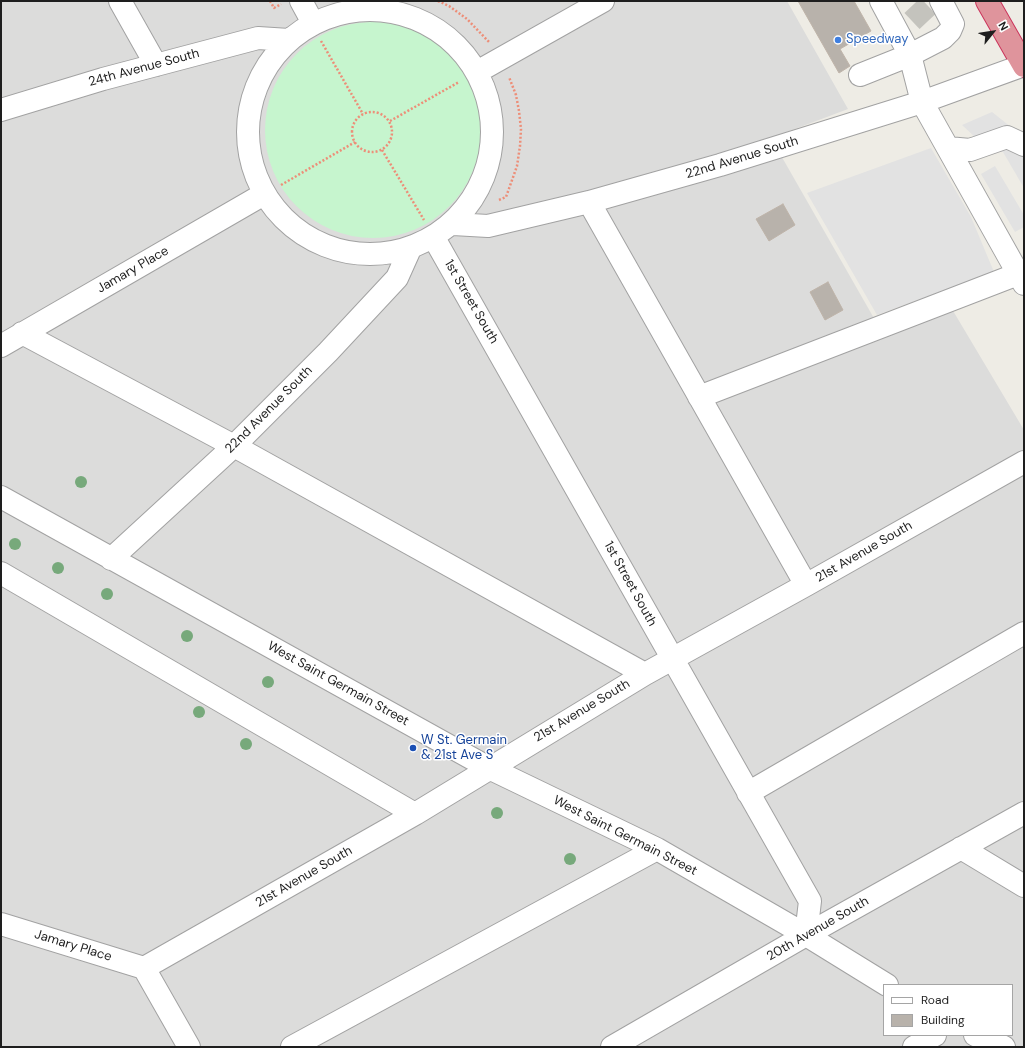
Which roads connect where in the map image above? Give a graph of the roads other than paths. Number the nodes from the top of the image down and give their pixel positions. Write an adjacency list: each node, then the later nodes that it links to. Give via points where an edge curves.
1 (120, 1): 11 (street)
2 (301, 1): 8 (street)
3 (603, 1): 13 (street)
4 (987, 1): 12 (highway)
5 (935, 2): 10 (street, via 953,24 950,31 943,38)
6 (348, 5): 8 (street); 13 (street, via 420,19 453,41)
7 (890, 5): 10 (street, via 906,27)
8 (313, 23): 9 (street)
9 (288, 40): 11 (street, 24th Avenue South, via 258,38); 19 (street, via 262,73 249,113 250,155)
10 (910, 54): 14 (street); 15 (street)
11 (156, 65): 16 (street, 24th Avenue South)
12 (1024, 65): 15 (street, 22nd Avenue South)
13 (477, 72): 21 (street, via 491,111 492,152 478,191)
14 (860, 75)
15 (922, 102): 18 (street); 20 (street, 22nd Avenue South, via 720,165)
16 (1, 110)
17 (1024, 145): 18 (street, via 1007,137 970,150)
18 (948, 148): 24 (street)
19 (264, 194): 23 (street, via 291,226 328,247 369,255); 25 (street, Jamary Place)
20 (589, 202): 21 (street, 22nd Avenue South, via 488,226); 27 (street)
21 (453, 224): 22 (street)
22 (434, 238): 23 (street); 35 (street, 1st Street South)
23 (410, 249): 28 (street, 22nd Avenue South, via 397,278 328,352)
24 (1022, 279): 27 (street)
25 (22, 333): 26 (street, Jamary Place); 28 (street)
26 (1, 346)
27 (699, 397): 33 (street)
28 (234, 446): 31 (street, 22nd Avenue South); 36 (street)
29 (1024, 462): 33 (street, 21st Avenue South)
30 (1, 497): 31 (street, West Saint Germain Street)
31 (111, 559): 37 (street, West Saint Germain Street)
32 (1, 573): 40 (street)
33 (806, 585): 35 (street, 21st Avenue South)
34 (1024, 633): 38 (street)
35 (673, 659): 36 (street, 21st Avenue South); 38 (street, 1st Street South)
36 (645, 674): 37 (street, 21st Avenue South)
37 (489, 768): 40 (street, 21st Avenue South); 42 (street, West Saint Germain Street)
38 (748, 793): 45 (street, 1st Street South, via 810,901)
39 (1024, 813): 41 (street, 20th Avenue South)
40 (415, 814): 46 (street, 21st Avenue South)
41 (961, 848): 43 (street); 45 (street, 20th Avenue South)
42 (657, 850): 45 (street, West Saint Germain Street); 51 (street)
43 (1024, 886)
44 (1, 924): 46 (street, Jamary Place)
45 (806, 935): 47 (street, West Saint Germain Street); 52 (street, 20th Avenue South)
46 (144, 968): 50 (street)
47 (885, 984)
48 (933, 1036): 53 (street)
49 (977, 1036): 54 (street)
50 (189, 1047)
51 (292, 1047)
52 (612, 1047)
53 (914, 1047)
54 (1004, 1047)

